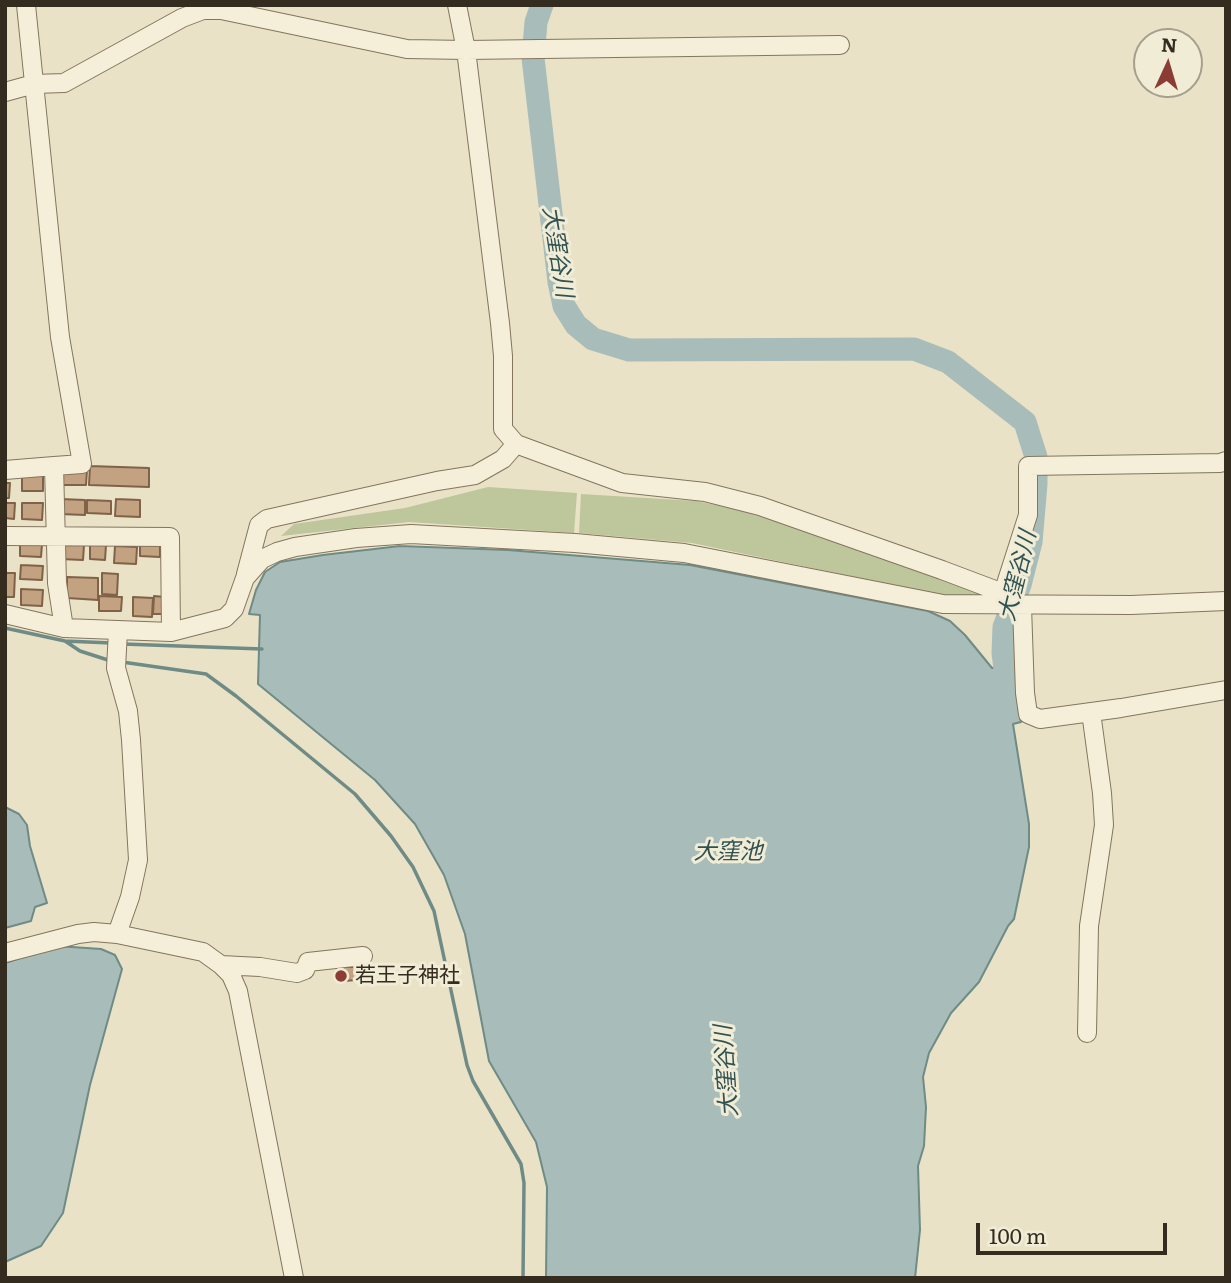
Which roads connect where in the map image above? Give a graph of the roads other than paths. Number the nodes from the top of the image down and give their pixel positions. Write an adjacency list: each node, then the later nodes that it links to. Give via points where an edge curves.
1 (26, 5): 5 (street)
2 (457, 5): 4 (street)
3 (840, 45): 4 (street)
4 (466, 50): 5 (street, via 407,49 203,10 64,83); 7 (street, via 503,356 503,429)
5 (33, 84): 6 (street); 9 (street, via 60,337 82,464)
6 (5, 92)
7 (516, 444): 13 (street, via 503,459 475,475 267,519 259,525); 14 (street, via 622,483 705,492 760,506)
8 (1226, 461): 14 (street, via 1028,466 1028,515)
9 (54, 466): 10 (street); 12 (street)
10 (5, 470)
11 (5, 536): 12 (street)
12 (56, 536): 17 (street); 18 (street, via 170,537)
13 (246, 578): 14 (street, via 262,559 295,547 411,534 684,553 943,604); 18 (street, via 234,609 225,618)
14 (1013, 601): 15 (street); 21 (street, via 1028,714 1040,719)
15 (1226, 601)
16 (5, 614): 17 (street)
17 (64, 628): 19 (street)
18 (172, 632): 19 (street)
19 (117, 649): 22 (street, via 131,740 138,860)
20 (1226, 690): 21 (street)
21 (1091, 712): 26 (street, via 1104,825 1089,926)
22 (117, 934): 23 (street, via 78,934); 25 (street, via 203,953)
23 (5, 953)
24 (363, 956): 25 (street, via 308,962 305,970 297,973)
25 (221, 965): 27 (street, via 238,990)
26 (1087, 1034)
27 (293, 1278)

